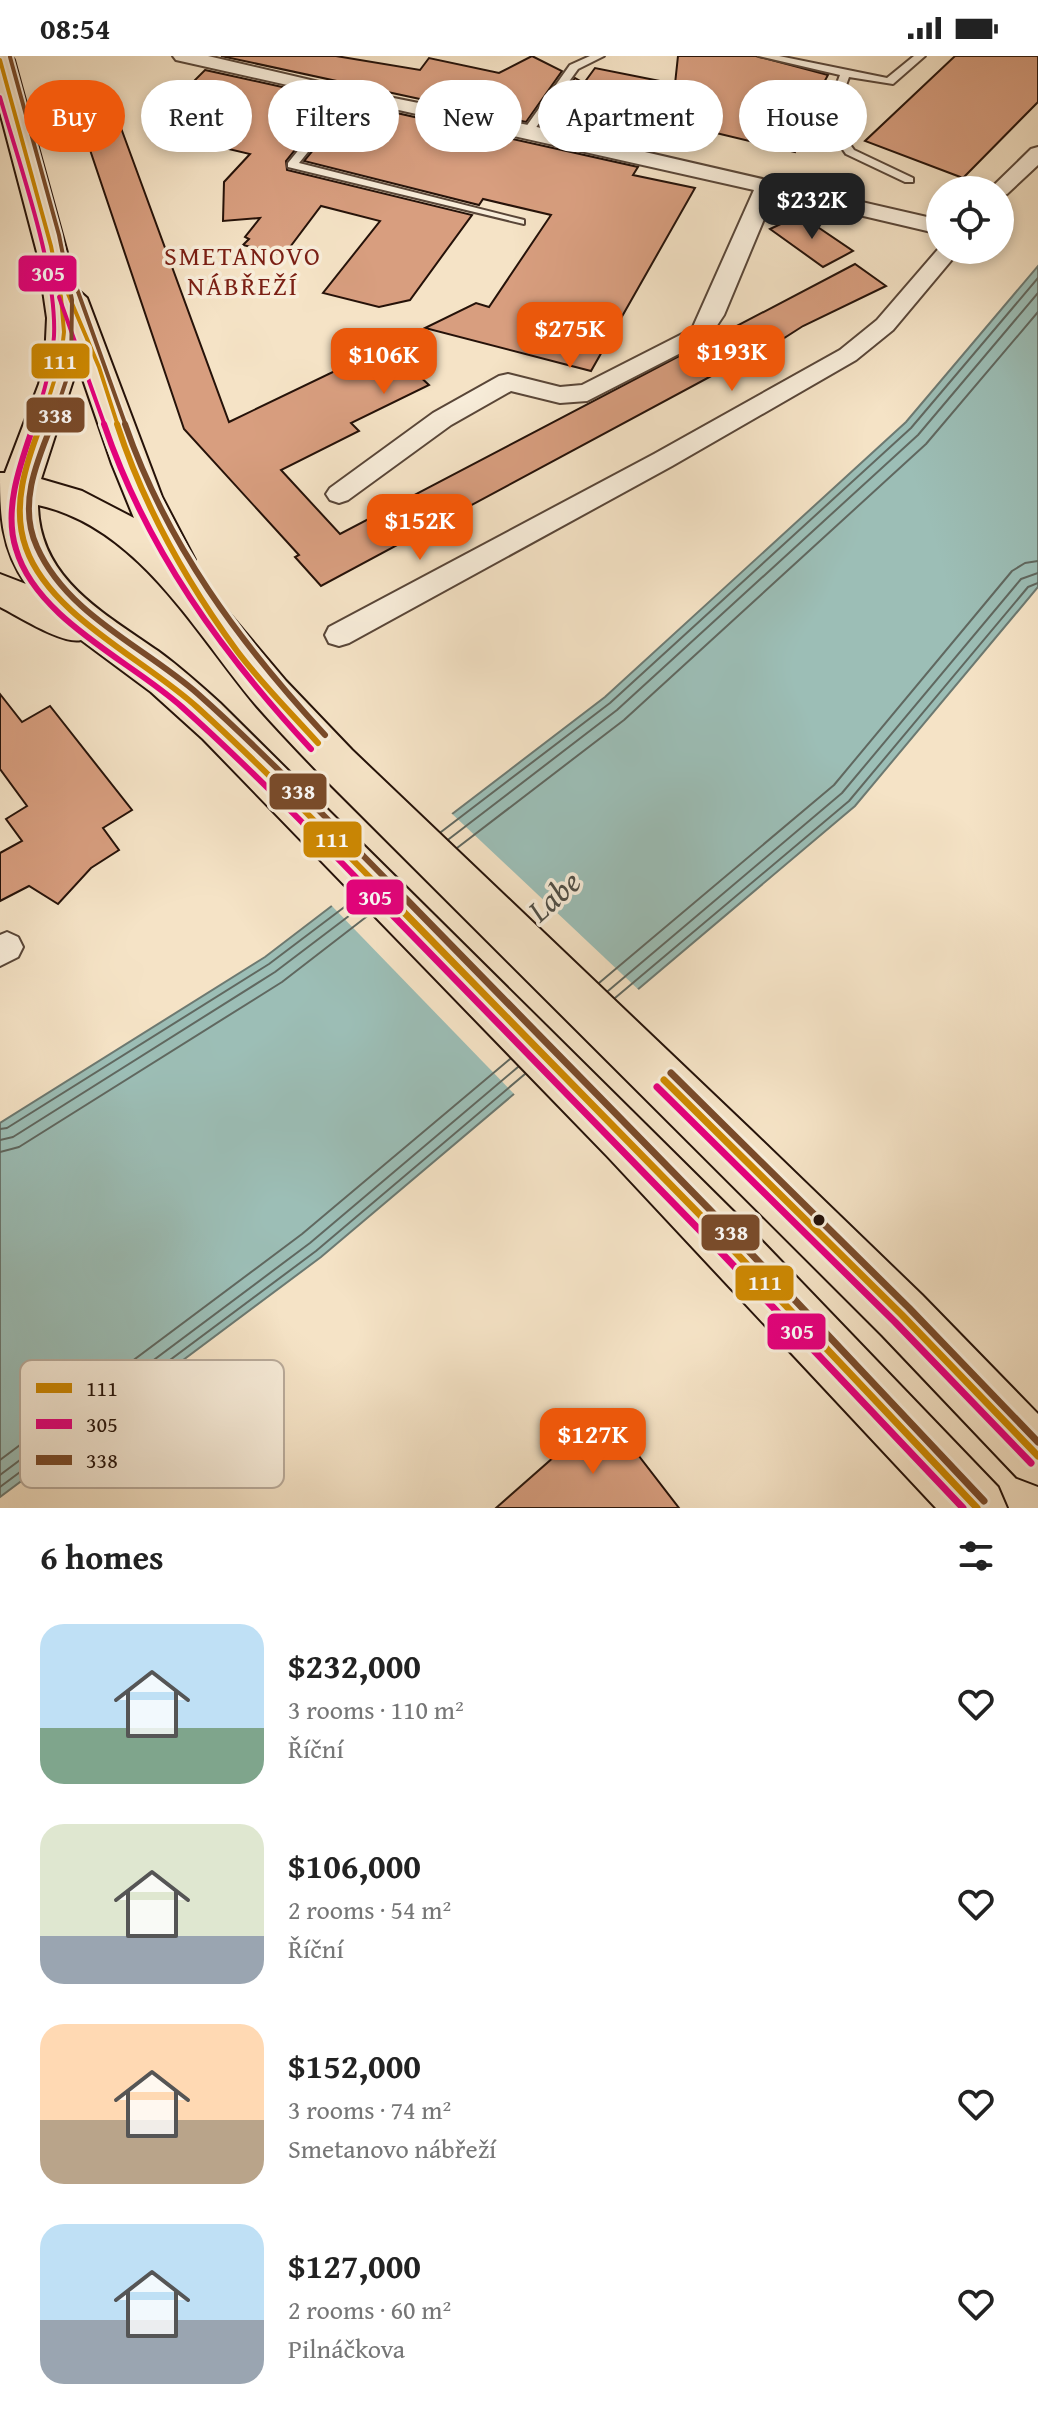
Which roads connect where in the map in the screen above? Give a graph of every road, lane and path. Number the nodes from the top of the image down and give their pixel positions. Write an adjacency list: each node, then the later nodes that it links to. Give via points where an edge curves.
1 (183, 56): 7 (street)
2 (599, 56): 10 (lane, via 574,67)
3 (764, 56): 6 (lane)
4 (920, 56): 6 (lane, via 889,82)
5 (0, 60): 9 (main road)
6 (845, 74): 14 (lane, via 828,121 850,152)
7 (285, 80)
8 (399, 105): 10 (street)
9 (8, 111): 19 (main road)
10 (528, 131): 15 (street)
11 (303, 152): 16 (lane, via 292,165)
12 (1038, 153): 13 (street)
13 (1014, 176)
14 (909, 180)
15 (767, 185): 17 (street); 21 (street, via 700,334 587,393 560,395 508,382 442,419)
16 (520, 222)
17 (926, 224)
18 (937, 264): 23 (street, via 885,325 848,355)
19 (59, 271): 20 (main road, via 62,362); 24 (main road, via 151,515)
20 (9, 487): 24 (main road, via 65,498 124,528 165,564); 25 (main road, via 32,562 62,603)
21 (339, 494)
22 (0, 589): 25 (main road)
23 (339, 635)
24 (225, 636): 26 (main road, via 337,763 695,1110)
25 (127, 652): 27 (main road, via 199,710 289,798 645,1159)
26 (1038, 1456)
27 (977, 1508)

